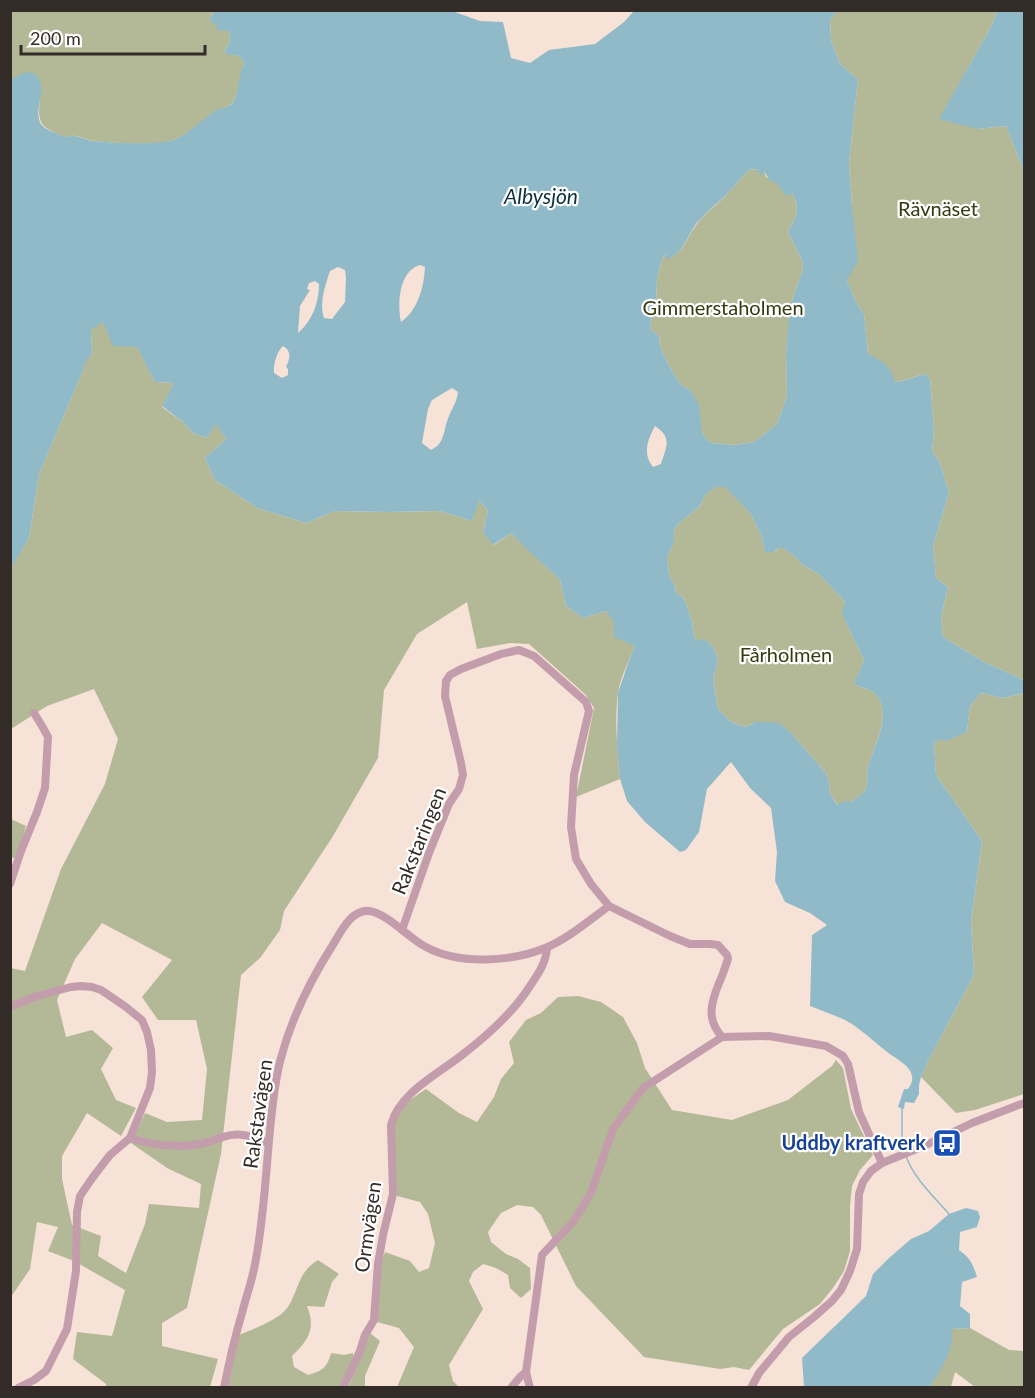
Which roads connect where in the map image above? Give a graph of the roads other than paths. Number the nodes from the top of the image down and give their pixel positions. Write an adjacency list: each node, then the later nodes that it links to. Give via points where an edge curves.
1 (34, 713): 2 (street, via 48,737 45,788)
2 (10, 884)
3 (609, 906): 4 (street, Rakstaringen, via 576,859 571,827 574,775 589,711 586,702 534,656 519,650 461,669 446,681 445,696 463,776 429,853); 5 (street, Rakstavägen); 7 (street, via 669,936 690,944 718,945 724,950 728,959 711,1007 712,1022)
4 (402, 930): 5 (street, Rakstavägen, via 425,947 460,958 499,958); 10 (street, Rakstavägen, via 382,916 362,912 349,919 332,945 296,1013 281,1058)
5 (547, 948): 15 (street, Ormvägen, via 546,958 522,999 464,1054 417,1088 394,1114 393,1194 378,1264 374,1320)
6 (11, 1006): 9 (street, via 71,987 92,987 142,1020 152,1072 150,1088)
7 (722, 1037): 11 (street, via 769,1036 826,1046 843,1056 859,1112); 12 (street, via 643,1088 614,1129 591,1192 574,1221 542,1255)
8 (1024, 1103): 11 (street)
9 (130, 1138): 10 (street, via 183,1146 247,1134); 13 (street, via 110,1155 80,1196 76,1271 67,1329 46,1371)
10 (268, 1143): 14 (street, Rakstavägen, via 255,1265)
11 (882, 1163): 18 (street, via 863,1182 858,1200 857,1249 841,1290 789,1337)
12 (526, 1372): 16 (street); 17 (street)
13 (18, 1388)
14 (224, 1388)
15 (343, 1388)
16 (511, 1388)
17 (530, 1388)
18 (751, 1388)

